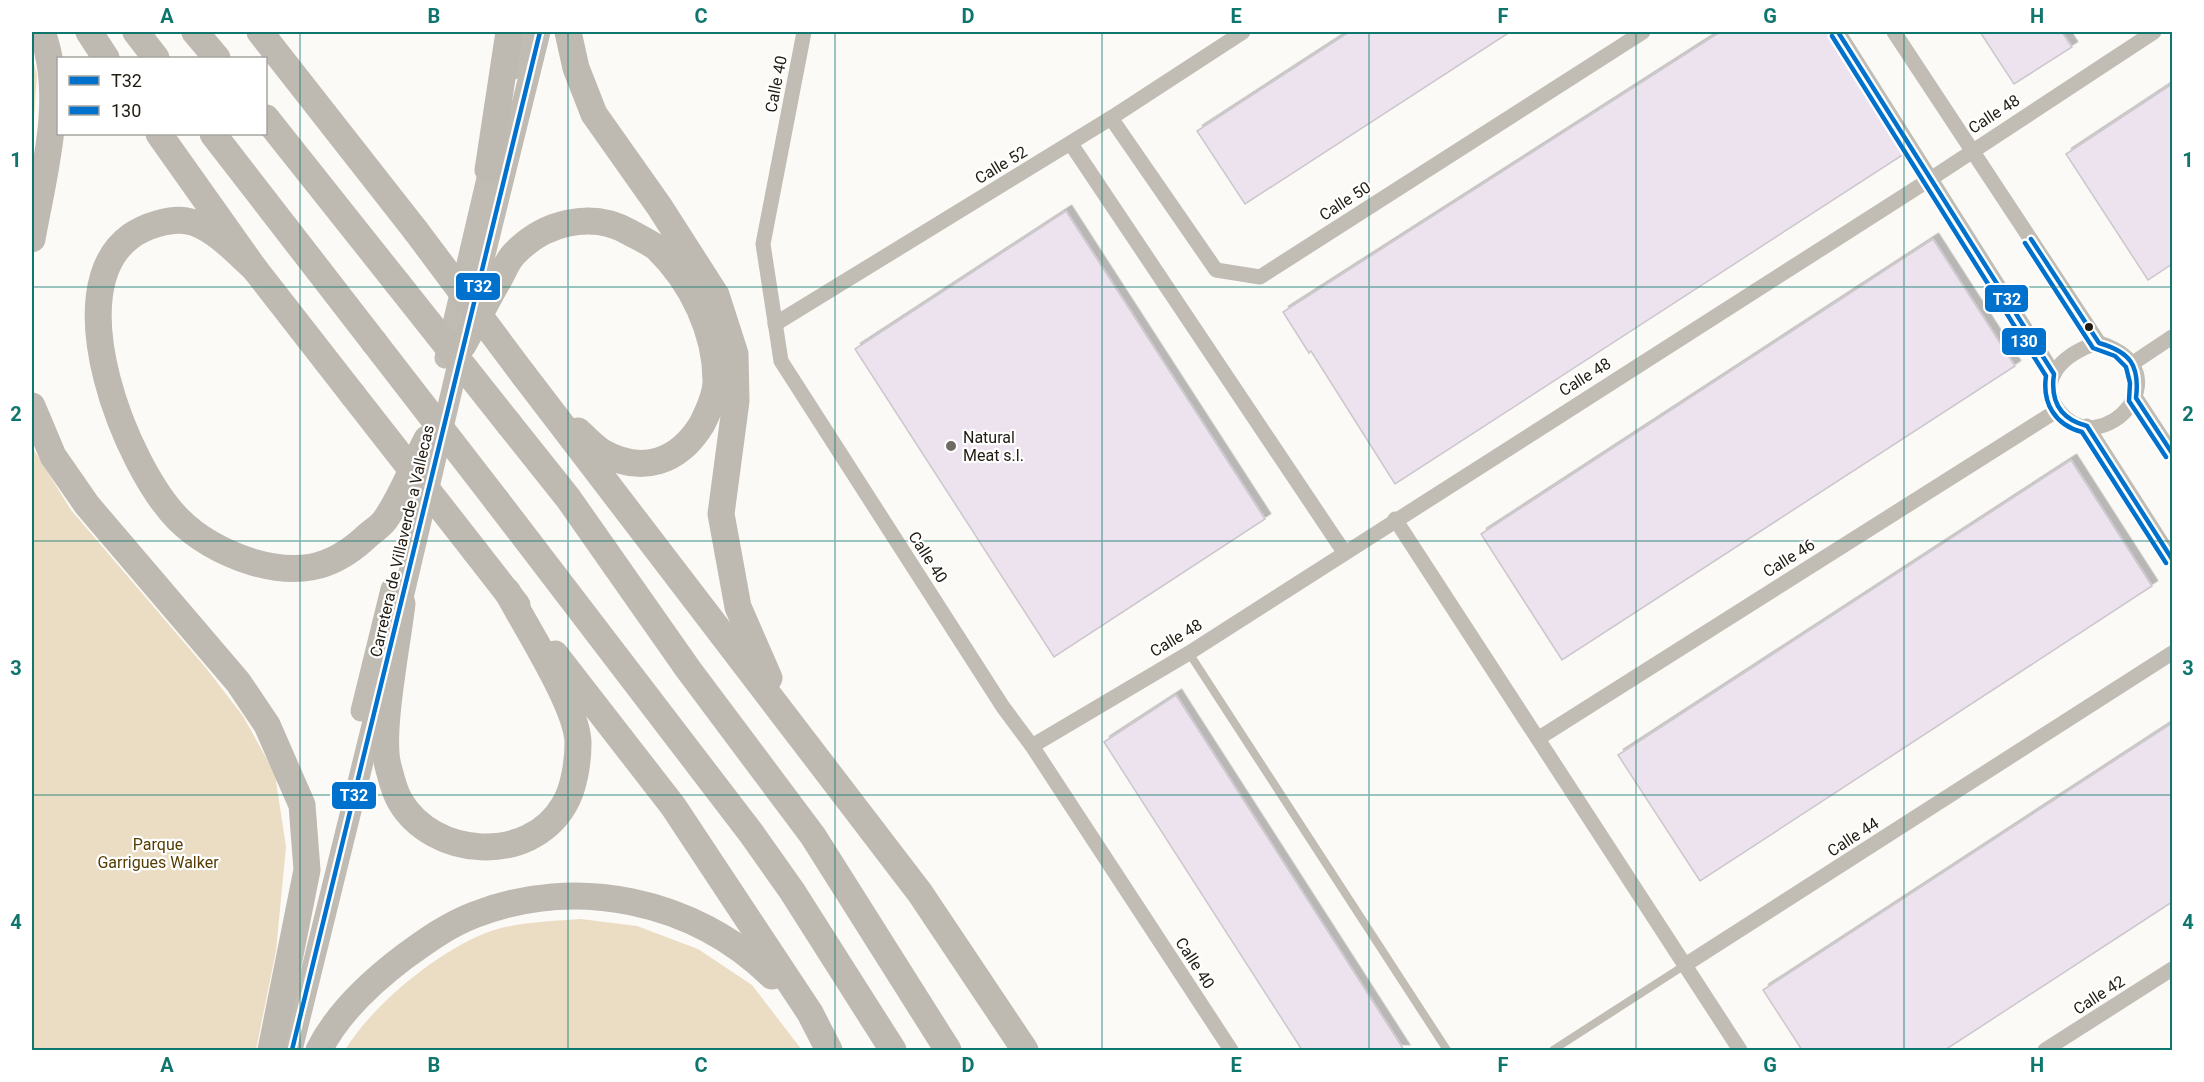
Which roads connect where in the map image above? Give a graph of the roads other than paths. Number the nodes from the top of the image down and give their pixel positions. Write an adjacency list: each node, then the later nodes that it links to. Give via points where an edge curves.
1 (42, 32): 29 (highway, via 50,52 51,130)
2 (89, 32): 17 (highway)
3 (136, 32): 18 (highway)
4 (195, 32): 19 (highway)
5 (260, 32): 27 (highway)
6 (282, 32): 27 (highway, via 342,122)
7 (508, 32): 26 (highway)
8 (524, 32): 26 (main road, Carretera de Villaverde a Vallecas)
9 (540, 32): 34 (main road, Carretera de Villaverde a Vallecas)
10 (568, 32): 51 (highway, via 576,68 594,114 716,295 732,344 736,401 721,514 738,607)
11 (804, 32): 31 (street, Calle 40, via 763,244)
12 (1243, 32): 20 (street, Calle 52)
13 (1643, 32): 20 (street, Calle 50, via 1260,277 1216,270)
14 (1838, 32): 28 (street)
15 (1894, 32): 25 (street)
16 (2154, 32): 25 (street, Calle 48)
17 (105, 57)
18 (155, 57)
19 (216, 57)
20 (1112, 118): 24 (street, Calle 52)
21 (267, 119): 63 (highway, bridge, via 568,498 813,837)
22 (160, 135): 30 (highway)
23 (214, 135): 62 (highway, bridge, via 751,833)
24 (1071, 144): 31 (street, Calle 52); 45 (street)
25 (1973, 150): 28 (street, Calle 48); 33 (street)
26 (488, 170): 42 (main road, Carretera de Villaverde a Vallecas)
27 (369, 172): 38 (highway, bridge)
28 (1932, 178): 36 (street); 44 (street, Calle 48)
29 (32, 239)
30 (254, 268): 42 (highway, via 204,228 188,221 141,229 119,244 106,266 98,293 102,360 122,424 157,492 177,519 231,556 292,570 324,566 354,548 384,520); 47 (highway, bridge)
31 (775, 324): 53 (street, Calle 40, via 781,361 795,385)
32 (2172, 337): 35 (street)
33 (2099, 343): 35 (street, via 2119,349); 36 (street, via 2080,348 2065,358)
34 (463, 345): 38 (highway, via 512,255 536,235 568,222 598,221 623,229 655,247 699,306 713,346 716,384 707,414 693,438 671,458 639,464 603,452); 48 (main road, Carretera de Villaverde a Vallecas)
35 (2133, 363): 37 (street, via 2138,382)
36 (2054, 374): 40 (street, via 2050,391)
37 (2136, 398): 41 (street, via 2125,414 2109,425); 43 (street)
38 (546, 405): 51 (highway)
39 (32, 406): 57 (highway, via 52,456 87,505 238,682 267,725 302,804 307,870)
40 (2058, 410): 41 (street, via 2071,423); 52 (street, Calle 46)
41 (2087, 426): 46 (street)
42 (427, 439): 58 (main road, Carretera de Villaverde a Vallecas)
43 (2172, 453)
44 (1395, 519): 45 (street, Calle 48); 52 (street)
45 (1344, 552): 49 (street, Calle 48)
46 (2172, 558)
47 (507, 591): 48 (highway, via 571,710 578,742 565,805 544,829 514,844 485,848 450,843 420,825 399,800 387,763 387,730); 56 (highway, via 673,806)
48 (402, 603): 59 (main road, Carretera de Villaverde a Vallecas)
49 (1189, 653): 53 (street, Calle 48); 66 (lane)
50 (2172, 653): 54 (street, Calle 44)
51 (787, 717): 64 (highway, via 920,893)
52 (1539, 738): 54 (street)
53 (1032, 746): 65 (street, Calle 40)
54 (1686, 965): 67 (lane, Calle 44); 68 (street)
55 (2172, 969): 69 (street, Calle 42)
56 (810, 1013): 60 (highway, via 747,952 702,924 659,906 556,895 515,901 472,915 435,934 388,969 353,1002); 61 (highway)
57 (271, 1050)
58 (279, 1050)
59 (292, 1050)
60 (319, 1050)
61 (829, 1050)
62 (893, 1050)
63 (948, 1050)
64 (1025, 1050)
65 (1231, 1050)
66 (1448, 1050)
67 (1553, 1050)
68 (1740, 1050)
69 (2045, 1050)

